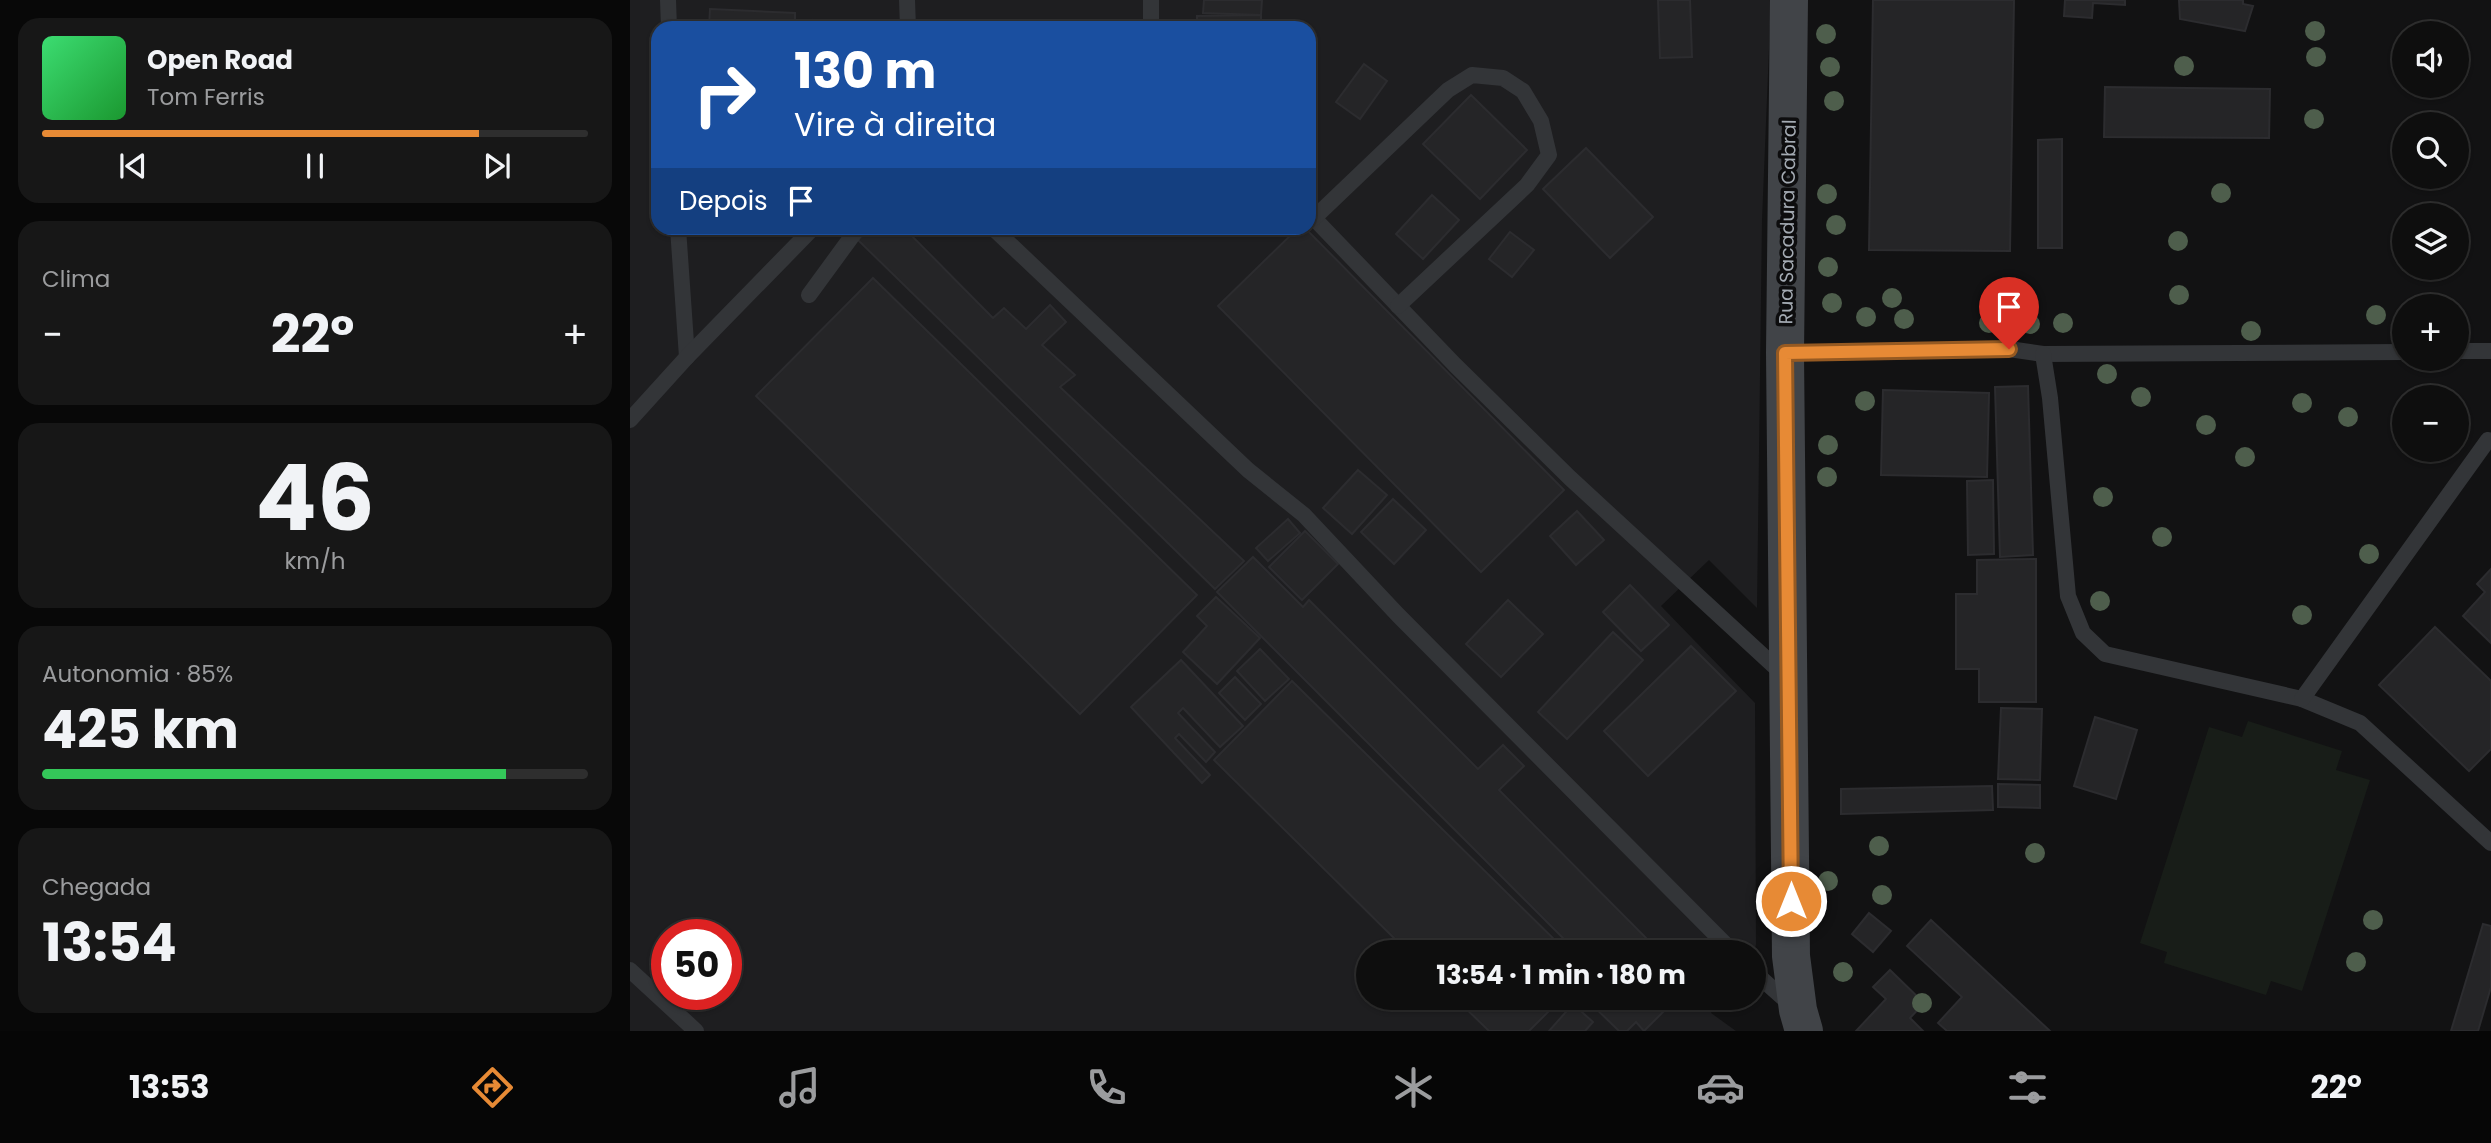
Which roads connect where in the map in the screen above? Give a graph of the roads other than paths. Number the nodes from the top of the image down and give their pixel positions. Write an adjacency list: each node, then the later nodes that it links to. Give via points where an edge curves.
1 (668, 0): 5 (lane)
2 (908, 0): 6 (lane)
3 (1151, 0): 7 (lane)
4 (1789, 0): 19 (main road, Rua Sacadura Cabral)
5 (669, 21)
6 (908, 21)
7 (1151, 21)
8 (1316, 212): 15 (lane, via 1448,90 1472,75 1503,78 1523,91 1541,121 1549,155 1527,185)
9 (1316, 220): 15 (lane)
10 (678, 235): 21 (lane)
11 (806, 235): 21 (lane)
12 (853, 235): 14 (lane)
13 (1000, 235): 27 (lane, via 1248,470 1304,514)
14 (809, 295)
15 (1398, 306): 24 (lane, via 1570,478)
16 (2469, 351): 17 (lane)
17 (2491, 351)
18 (2392, 352): 20 (lane)
19 (1785, 353): 20 (lane, via 2009,349); 24 (main road, Rua Sacadura Cabral)
20 (2043, 354): 25 (lane, via 2068,596 2083,633 2105,654)
21 (687, 357): 22 (lane)
22 (630, 420)
23 (2488, 440): 25 (lane)
24 (1789, 681): 30 (main road, Rua Sacadura Cabral, via 1791,956)
25 (2302, 699): 26 (lane, via 2361,723)
26 (2491, 843)
27 (1721, 940)
28 (630, 970): 31 (lane)
29 (1766, 985): 30 (lane)
30 (1801, 1021)
31 (696, 1031)

